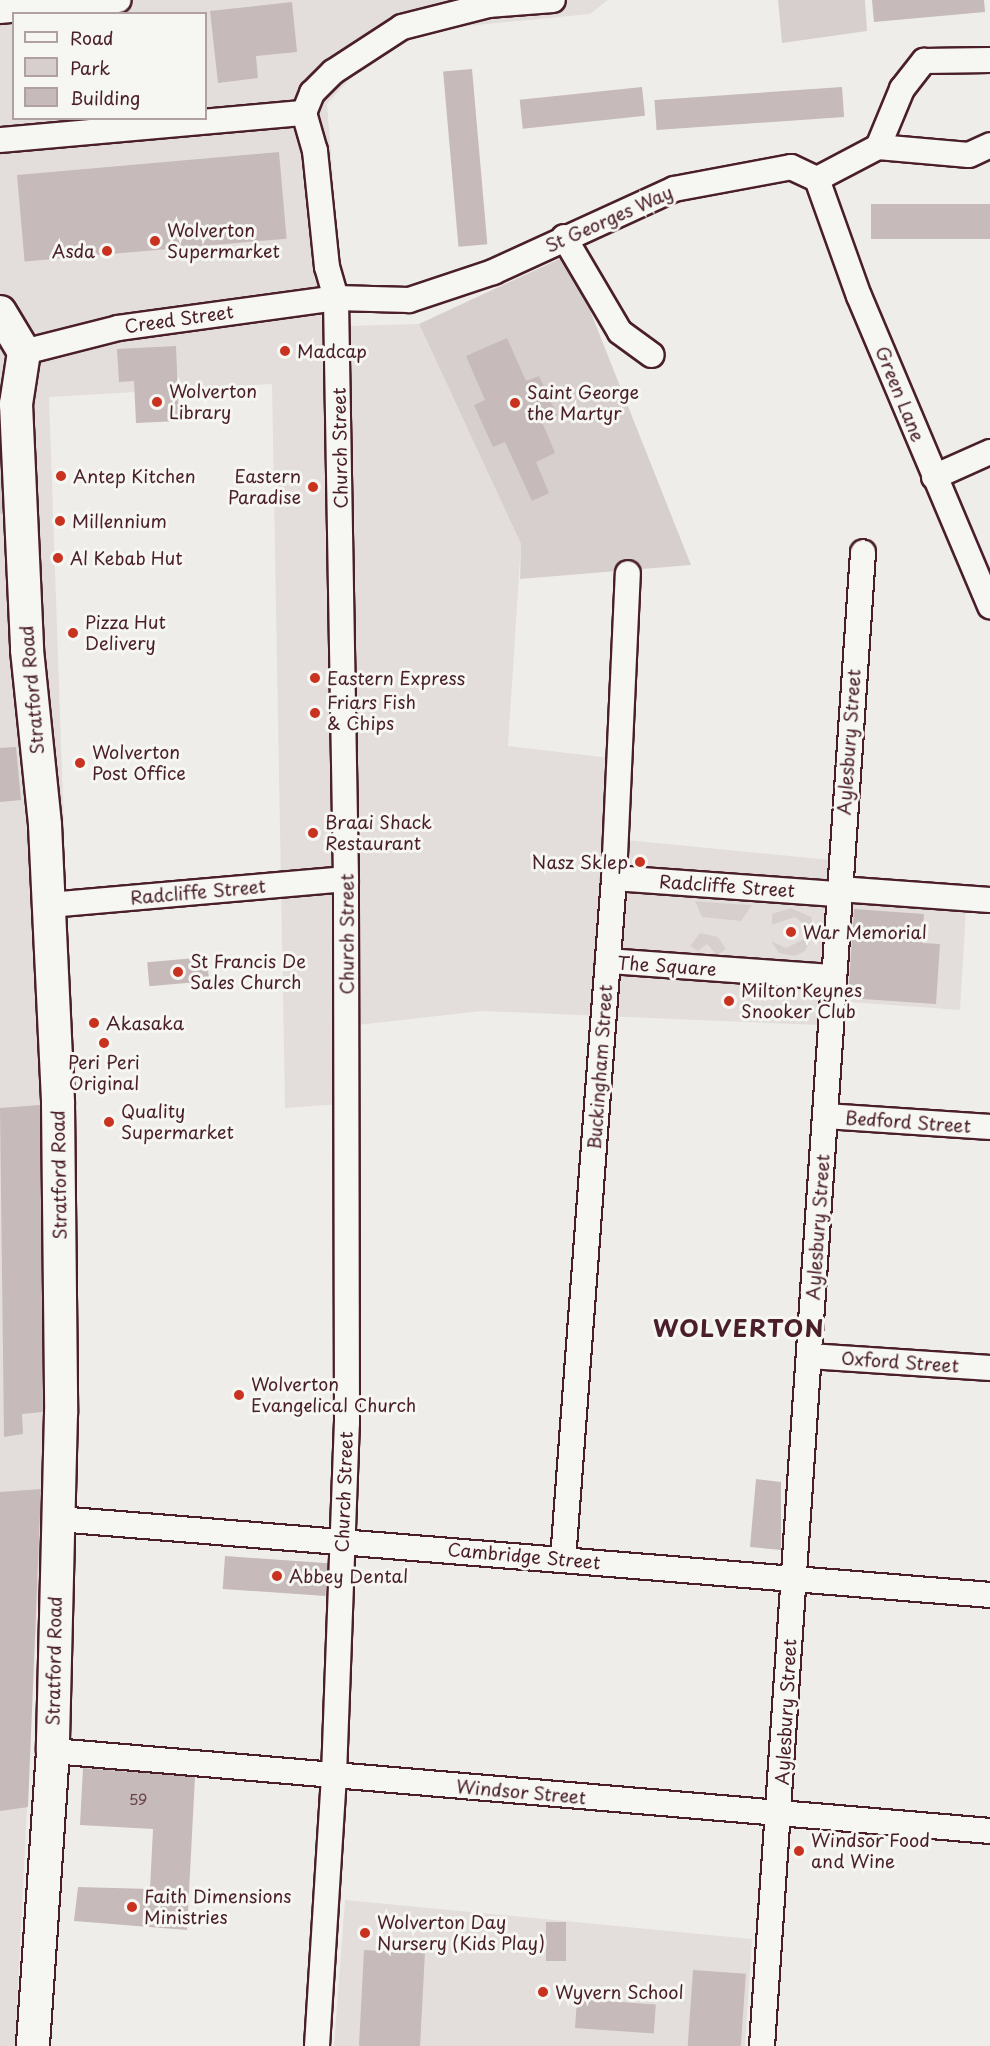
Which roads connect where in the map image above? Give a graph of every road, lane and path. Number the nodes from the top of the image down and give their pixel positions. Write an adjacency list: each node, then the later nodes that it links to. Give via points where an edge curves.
1 (118, 0): 3 (street)
2 (553, 0): 5 (street, via 488,5 402,27 333,72 312,93)
3 (0, 11)
4 (990, 60): 8 (street, via 924,61 902,89)
5 (304, 113): 6 (street); 11 (street, Church Street, via 315,151 327,267)
6 (0, 140)
7 (990, 145): 8 (street, via 969,154)
8 (878, 147): 9 (street)
9 (818, 179): 10 (street, St Georges Way, via 791,167 704,181 643,201); 17 (street, Green Lane)
10 (564, 237): 11 (street, St Georges Way, via 493,272 409,300); 14 (street, via 620,332)
11 (336, 298): 13 (street, Creed Street, via 118,328); 21 (street, Church Street)
12 (0, 312): 13 (street)
13 (24, 352): 15 (street, Stratford Road)
14 (652, 355)
15 (8, 404): 25 (street, Stratford Road)
16 (990, 452): 17 (street)
17 (934, 477): 20 (street, Green Lane)
18 (863, 552): 23 (street, Aylesbury Street)
19 (628, 573): 22 (street, Buckingham Street)
20 (990, 606)
21 (346, 879): 25 (street, Radcliffe Street); 33 (street, Church Street)
22 (614, 879): 23 (street, Radcliffe Street); 26 (street, Buckingham Street)
23 (839, 892): 24 (street, Radcliffe Street); 27 (street, Aylesbury Street)
24 (990, 900)
25 (50, 904): 32 (street, Stratford Road, via 58,1104)
26 (608, 962): 27 (street, The Square); 34 (street, Buckingham Street)
27 (834, 977): 28 (street, Aylesbury Street)
28 (825, 1116): 29 (street, Bedford Street); 30 (street, Aylesbury Street)
29 (990, 1127)
30 (810, 1356): 31 (street, Oxford Street); 35 (street, Aylesbury Street)
31 (990, 1368)
32 (58, 1518): 33 (street, Cambridge Street); 37 (street, Stratford Road)
33 (343, 1541): 34 (street, Cambridge Street); 38 (street, Church Street)
34 (563, 1560): 35 (street, Cambridge Street)
35 (794, 1580): 36 (street, Cambridge Street); 39 (street, Aylesbury Street)
36 (990, 1595)
37 (53, 1751): 38 (street, Windsor Street); 41 (street, Stratford Road)
38 (334, 1775): 39 (street, Windsor Street); 42 (street, Church Street)
39 (779, 1815): 40 (street, Windsor Street); 43 (street, Aylesbury Street)
40 (990, 1831)
41 (33, 2046)
42 (317, 2046)
43 (762, 2046)

